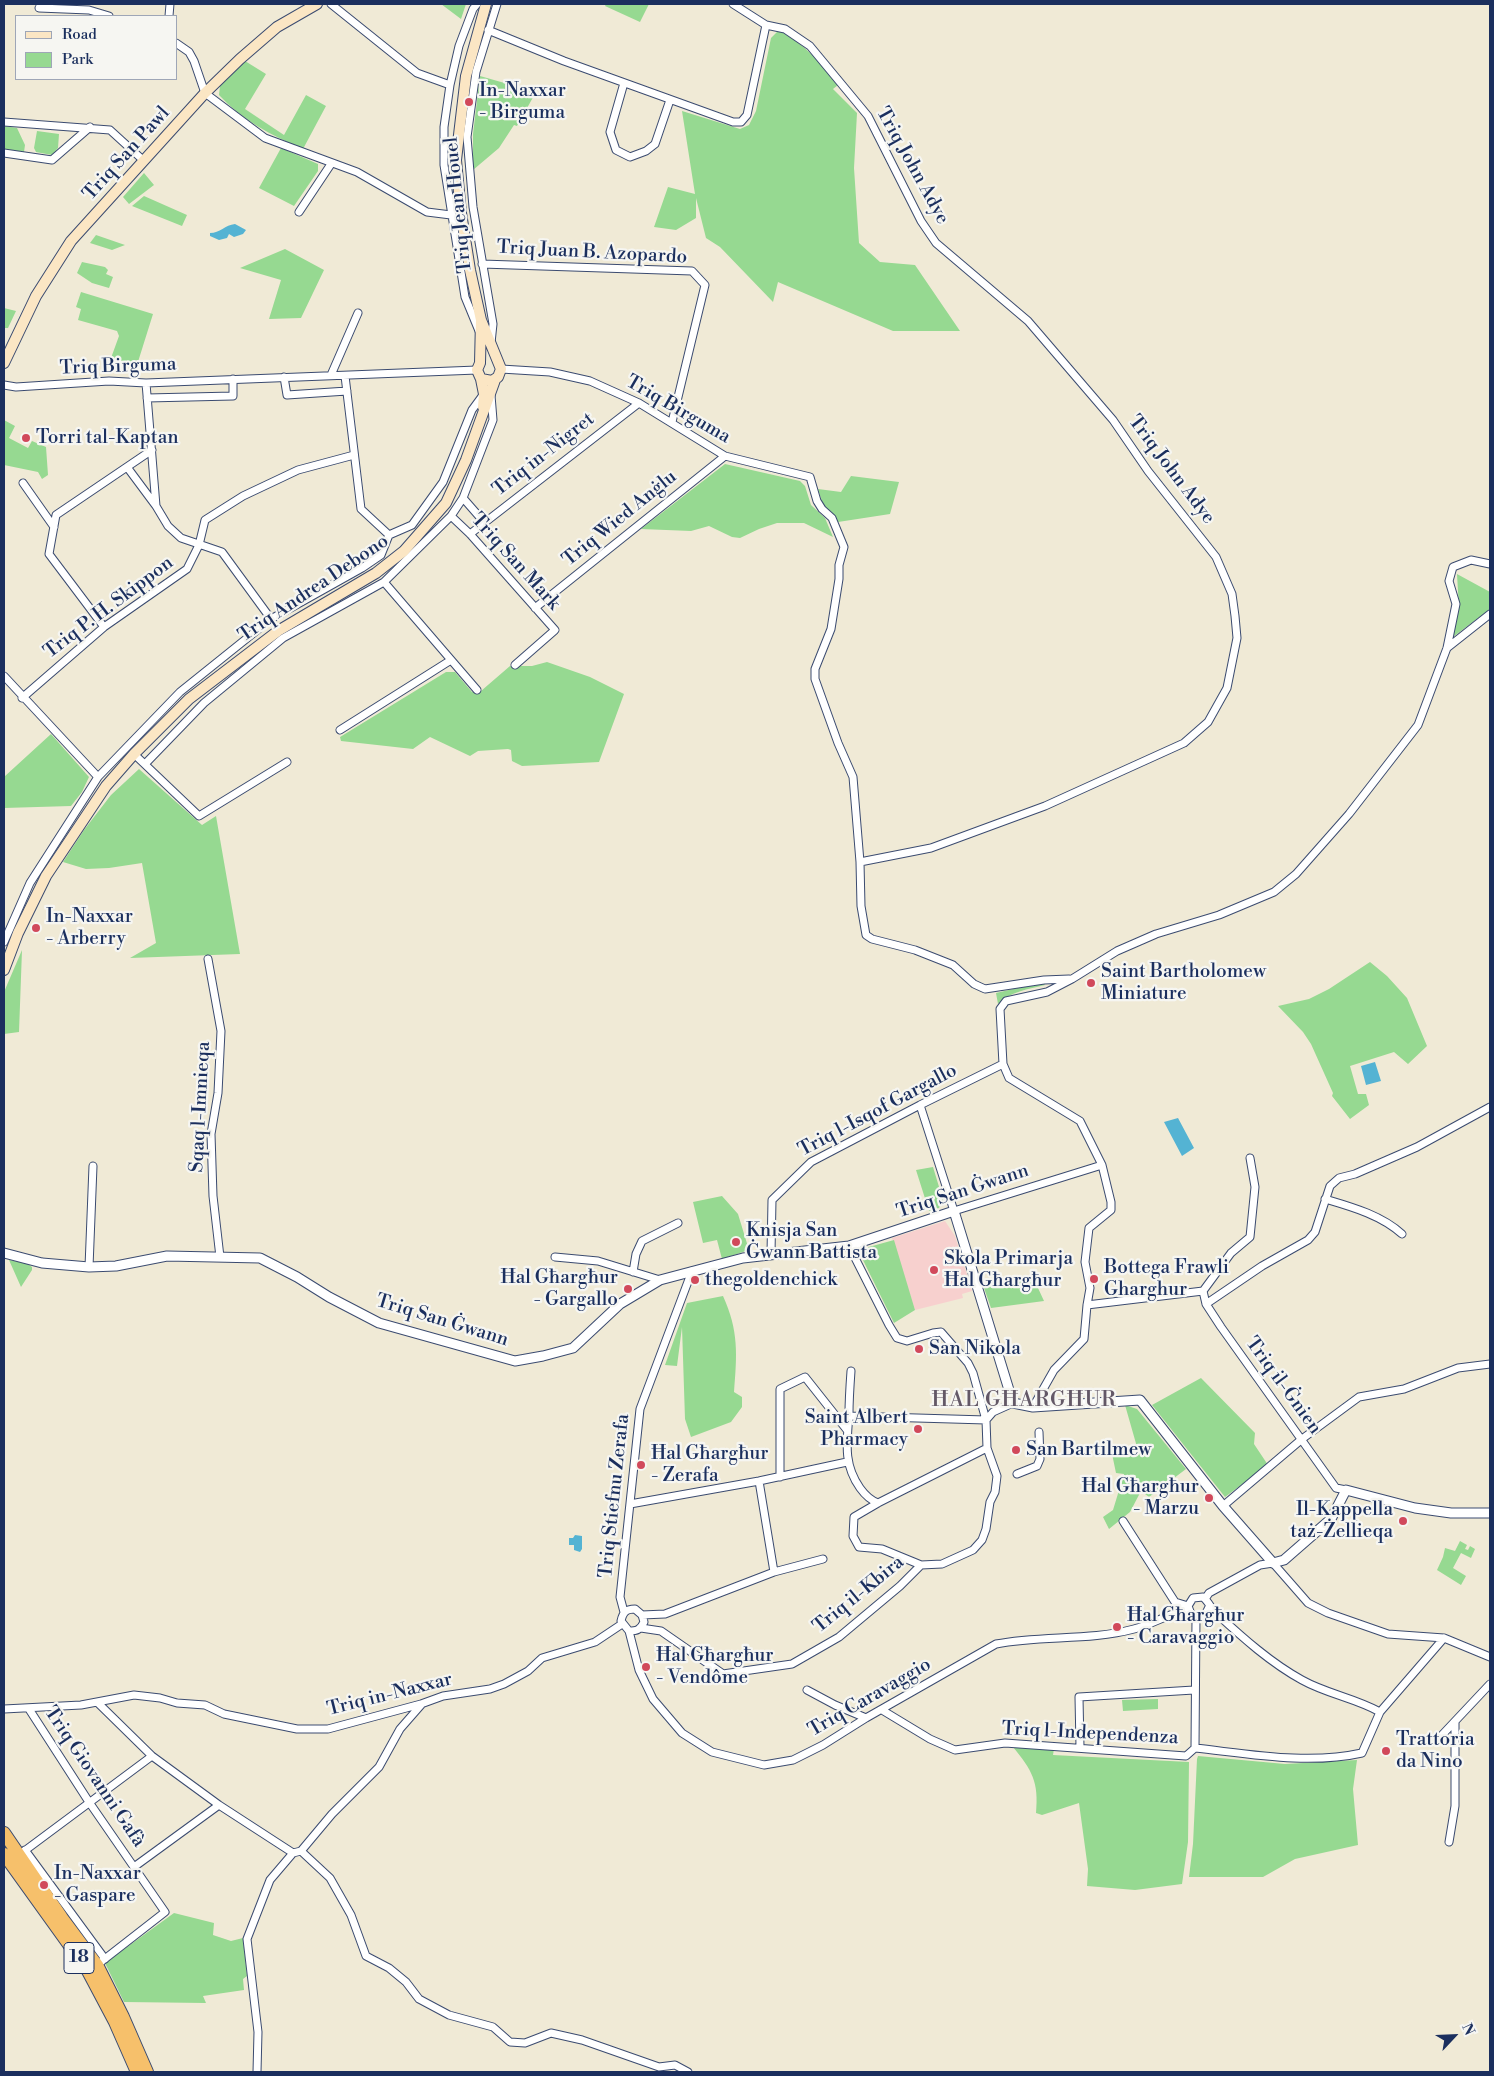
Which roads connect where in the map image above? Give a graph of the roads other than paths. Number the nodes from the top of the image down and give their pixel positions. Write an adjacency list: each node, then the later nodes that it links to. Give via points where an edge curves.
1 (317, 4): 14 (main road, Triq San Pawl, via 277,27)
2 (331, 4): 13 (street, via 417,73)
3 (477, 4): 13 (street, Triq Jean Houel, via 459,46)
4 (488, 4): 25 (main road, Triq Jean Houel, via 466,76 456,160 461,213)
5 (497, 4): 10 (street, Triq Jean Houel)
6 (733, 4): 9 (street, Triq John Adye)
7 (39, 8): 8 (street, via 89,10)
8 (106, 15)
9 (766, 25): 15 (street, via 747,114 742,122 733,122); 73 (street, Triq John Adye, via 785,29 810,46 868,116 921,221 936,243 1028,321 1113,420 1148,471 1216,557 1232,594 1235,616 1237,638 1227,688 1208,722 1184,743 1045,806 931,848)
10 (488, 30): 12 (street); 23 (street, Triq Jean Houel, via 476,72 467,137)
11 (178, 44): 14 (street, via 189,52 194,61)
12 (624, 83): 15 (street); 15 (street, via 610,132 616,150 630,157 654,144)
13 (450, 85): 22 (street, Triq Jean Houel, via 444,127 444,165)
14 (205, 94): 19 (main road, Triq San Pawl); 20 (street, via 265,138)
15 (670, 100)
16 (4, 122): 17 (street)
17 (90, 127): 18 (street, via 52,160); 19 (street, via 110,130)
18 (4, 153)
19 (144, 161): 28 (main road, Triq San Pawl, via 72,242 36,296)
20 (331, 164): 21 (street); 22 (street, via 357,172 427,212)
21 (299, 212)
22 (450, 215): 26 (street, Triq Jean Houel, via 465,297)
23 (482, 264): 27 (street, Triq Jean Houel, via 492,324); 42 (street, Triq Juan B. Azopardo, via 692,271 705,285)
24 (358, 313): 31 (street)
25 (481, 320): 26 (main road, Triq Jean Houel); 27 (main road, Triq Jean Houel)
26 (481, 336): 30 (main road, Triq Jean Houel)
27 (491, 345): 29 (main road, Triq Jean Houel)
28 (4, 363)
29 (499, 366): 30 (main road, via 490,358); 35 (main road); 41 (street, Triq Birguma, via 590,381)
30 (479, 371): 32 (street, Triq Birguma); 35 (main road, via 488,382); 39 (main road, Triq Andrea Debono)
31 (331, 376): 32 (street, Triq Birguma); 33 (street, Triq Birguma)
32 (345, 376): 38 (street)
33 (284, 377): 34 (street, Triq Birguma); 38 (street, via 287,395)
34 (233, 379): 36 (street, Triq Birguma); 40 (street, Triq Birguma, via 233,396)
35 (496, 380): 39 (main road, Triq Andrea Debono)
36 (146, 382): 37 (street, Triq Birguma); 40 (street)
37 (4, 385)
38 (347, 392): 44 (street)
39 (487, 394): 48 (street, Triq Andrea Debono, via 493,420); 54 (street, Triq Andrea Debono, via 472,410 442,482 412,525); 69 (main road, Triq Andrea Debono, via 466,460 446,503 404,551 376,573 278,631 189,699)
40 (147, 398): 43 (street)
41 (639, 403): 42 (street, Triq Birguma); 51 (street, Triq in-Nigret)
42 (672, 422): 45 (street, Triq Birguma)
43 (152, 450): 46 (street); 49 (street)
44 (354, 455): 54 (street, via 361,509); 55 (street, Triq P. H. Skippon, via 298,470 243,496 205,520)
45 (725, 456): 58 (street, Triq Wied Anġlu); 73 (street, Triq Birguma, via 810,477 817,501 832,518 844,547 831,629 815,679 853,777)
46 (127, 467): 49 (street); 52 (street, via 56,515)
47 (23, 483): 52 (street)
48 (463, 498): 50 (street, Triq Andrea Debono); 51 (street, Triq San Mark)
49 (156, 506): 55 (street, via 173,532)
50 (451, 516): 53 (street, Triq San Mark); 57 (street, Triq Andrea Debono)
51 (484, 522): 53 (street, Triq in-Nigret)
52 (54, 527): 61 (street, via 49,554)
53 (470, 534): 58 (street, Triq San Mark)
54 (389, 536): 60 (street, Triq Andrea Debono, via 381,555)
55 (199, 545): 60 (street, via 222,552); 61 (street, Triq P. H. Skippon, via 187,569)
56 (1490, 564): 62 (street, via 1471,560 1453,567 1449,581 1456,604)
57 (384, 582): 63 (street); 71 (street, Triq Andrea Debono, via 283,638 204,703)
58 (535, 608): 64 (street, Triq San Mark, via 555,630)
59 (1490, 614): 62 (street)
60 (271, 619): 72 (street, Triq Andrea Debono, via 180,692)
61 (104, 627): 67 (street, Triq P. H. Skippon)
62 (1447, 648): 77 (street, via 1418,725 1349,814 1296,874 1274,892 1219,915 1156,934 1117,951)
63 (451, 660): 66 (street); 68 (street)
64 (515, 665)
65 (4, 676): 67 (street)
66 (477, 690)
67 (22, 698): 72 (street)
68 (340, 730)
69 (134, 754): 71 (street); 76 (main road, Triq Andrea Debono, via 106,786 46,876)
70 (287, 762): 71 (street, via 200,816)
71 (145, 764)
72 (98, 777): 74 (street, Triq Andrea Debono, via 30,883)
73 (860, 862): 77 (street, via 861,906 866,935 872,939 915,950 953,965 974,984 985,989)
74 (4, 942)
75 (208, 959): 91 (street, Sqaq l-Imnieqa, via 221,1031 218,1093 211,1134 213,1196)
76 (4, 970)
77 (1072, 979): 78 (street, via 1047,992 1006,1001 1000,1009)
78 (1003, 1064): 79 (street, Triq l-Isqof Gargallo); 82 (street, via 1009,1078 1080,1121)
79 (920, 1104): 85 (street); 90 (street, Triq l-Isqof Gargallo, via 810,1162 772,1200)
80 (1490, 1107): 84 (street, via 1417,1147 1338,1178 1330,1186)
81 (1250, 1158): 97 (street, via 1255,1187 1250,1237 1231,1253)
82 (1102, 1164): 85 (street, Triq San Ġwann); 98 (street, via 1112,1202 1111,1210 1089,1228 1085,1262 1090,1288)
83 (93, 1166): 93 (street)
84 (1326, 1199): 87 (street, via 1392,1224); 99 (street, via 1315,1232 1308,1240)
85 (954, 1211): 88 (street, Triq San Ġwann); 102 (street)
86 (678, 1223): 95 (street, via 642,1242)
87 (1402, 1234)
88 (849, 1246): 90 (street, Triq San Ġwann); 105 (street, via 898,1338 907,1341 941,1332 968,1363)
89 (4, 1253): 93 (street, Triq San Ġwann, via 42,1263)
90 (771, 1254): 94 (street, Triq San Ġwann)
91 (220, 1257): 93 (street, Triq San Ġwann, via 167,1256 136,1263); 96 (street, Triq San Ġwann, via 260,1258 379,1323 515,1360 573,1348 620,1304)
92 (555, 1257): 95 (street, via 598,1261)
93 (89, 1267)
94 (692, 1271): 96 (street, Triq San Ġwann); 116 (street, Triq Stiefnu Zerafa, via 640,1409)
95 (633, 1272): 96 (street)
96 (660, 1280)
97 (1203, 1291): 98 (street); 99 (street, Triq il-Ġnien)
98 (1087, 1304): 103 (street, via 1084,1339 1054,1370)
99 (1206, 1304): 108 (street, Triq il-Ġnien)
100 (1490, 1364): 108 (street, via 1458,1368 1404,1389 1359,1397)
101 (851, 1371): 104 (street)
102 (1013, 1403): 103 (street); 105 (street, via 993,1412)
103 (1032, 1408): 117 (street, via 1140,1400)
104 (848, 1416): 105 (street); 106 (street)
105 (986, 1420): 109 (street)
106 (847, 1430): 110 (street); 112 (street, via 804,1377 780,1390)
107 (1039, 1432): 111 (street, via 1040,1459 1037,1466)
108 (1302, 1439): 114 (street, Triq il-Ġnien, via 1336,1488); 117 (street)
109 (987, 1448): 115 (street); 122 (street, Triq il-Kbira, via 997,1476 982,1540 973,1550 942,1564)
110 (847, 1462): 112 (street); 115 (street, via 860,1487)
111 (1017, 1474)
112 (780, 1477): 113 (street)
113 (759, 1481): 116 (street); 123 (street)
114 (1346, 1490): 118 (street, via 1415,1508); 121 (street, via 1332,1519 1284,1560)
115 (878, 1503): 122 (street, via 854,1517 853,1536 859,1548 882,1549)
116 (630, 1504): 127 (street, Triq Stiefnu Zerafa, via 620,1597)
117 (1223, 1506): 121 (street)
118 (1488, 1514)
119 (1123, 1521): 125 (street, via 1175,1602)
120 (823, 1559): 123 (street)
121 (1273, 1563): 124 (street, via 1260,1566 1209,1593); 133 (street, via 1308,1602 1328,1613 1388,1634)
122 (921, 1565): 131 (street, Triq il-Kbira, via 839,1637 792,1664 723,1674 661,1631)
123 (774, 1572): 128 (street, via 665,1614)
124 (1205, 1599): 125 (street, via 1196,1597); 126 (street)
125 (1188, 1607): 129 (street); 142 (street, Triq Caravaggio, via 1135,1629 996,1644)
126 (1209, 1607): 129 (street, via 1205,1615); 143 (street, via 1262,1653 1302,1681)
127 (624, 1612): 128 (street, via 635,1608); 130 (street)
128 (642, 1615): 131 (street, via 644,1622)
129 (1196, 1617): 137 (street)
130 (622, 1624): 132 (street); 139 (street, Triq in-Naxxar, via 595,1642 542,1658 528,1671 504,1684 443,1696)
131 (641, 1628): 132 (street)
132 (629, 1631): 144 (street, Triq Caravaggio, via 639,1670 653,1699 682,1733 712,1752 764,1765 793,1760)
133 (1444, 1638): 134 (street); 143 (street)
134 (1490, 1657)
135 (1490, 1684): 145 (street)
136 (807, 1690): 144 (street)
137 (1194, 1690): 147 (street, via 1079,1697); 148 (street)
138 (98, 1703): 139 (street, Triq in-Naxxar, via 134,1695 205,1705 224,1714 297,1729 328,1729); 141 (street, Triq in-Naxxar); 149 (street)
139 (421, 1704): 154 (street, via 400,1729 379,1767)
140 (8, 1709): 141 (street, Triq in-Naxxar)
141 (29, 1709): 150 (street, Triq Giovanni Gafà)
142 (882, 1710): 144 (street, Triq Caravaggio); 147 (street, Triq l-Independenza, via 955,1750 1005,1743)
143 (1380, 1712): 148 (street, Triq l-Independenza, via 1362,1753 1343,1757 1283,1758)
144 (866, 1718)
145 (1455, 1722): 146 (street); 153 (street, via 1455,1806)
146 (1442, 1735)
147 (1080, 1747): 148 (street, Triq l-Independenza, via 1186,1756)
148 (1195, 1748)
149 (152, 1756): 150 (street); 151 (street)
150 (89, 1802): 155 (street); 158 (street, Triq Giovanni Gafà)
151 (219, 1805): 156 (street); 158 (street)
152 (4, 1833): 155 (highway, 18)
153 (1449, 1842)
154 (301, 1851): 156 (street); 163 (street, via 330,1878 351,1915 366,1956 389,1968 419,1999 449,2015 493,2027 510,2042 525,2043 551,2034 582,2040 659,2067 675,2065)
155 (22, 1852): 159 (highway, 18)
156 (293, 1853): 162 (street, via 270,1880 247,1939 258,2032)
157 (4, 1854): 160 (highway, 18, via 88,1972)
158 (134, 1867): 159 (street, Triq Giovanni Gafà, via 165,1912)
159 (101, 1962): 161 (highway, 18)
160 (137, 2072)
161 (147, 2072)
162 (257, 2072)
163 (688, 2072)

